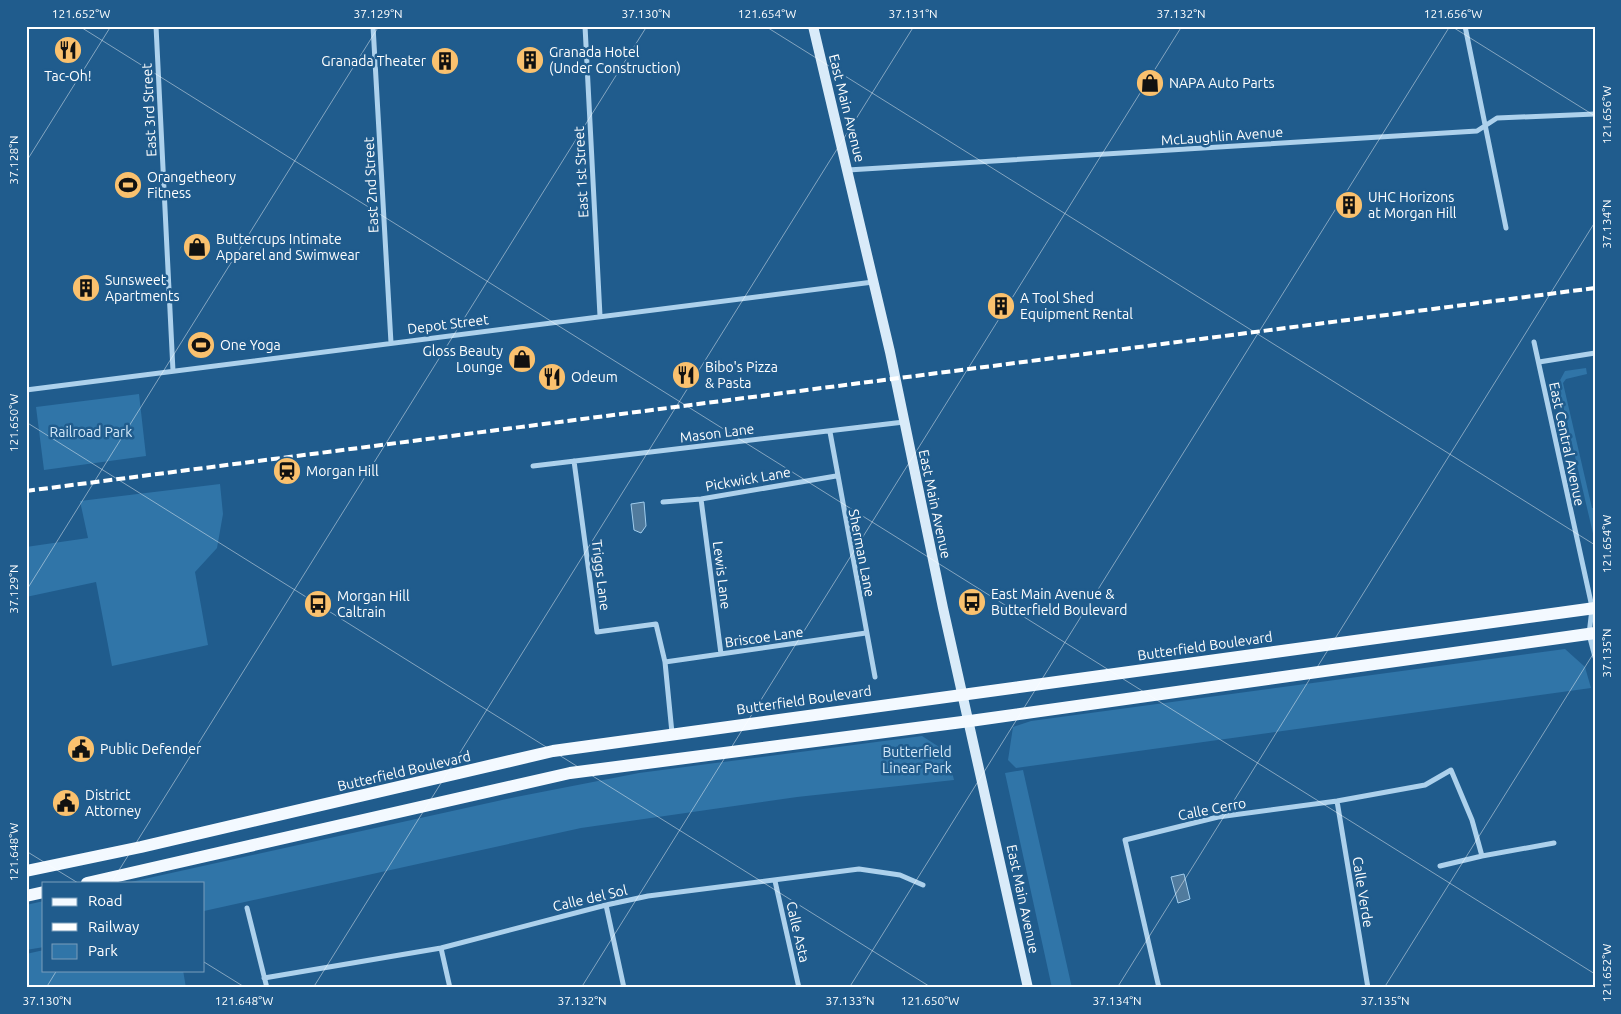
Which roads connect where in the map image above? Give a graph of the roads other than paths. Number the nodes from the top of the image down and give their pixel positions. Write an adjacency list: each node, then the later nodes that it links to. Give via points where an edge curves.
1 (156, 26): 16 (street, East 3rd Street)
2 (373, 26): 13 (street, East 2nd Street)
3 (585, 26): 11 (street, East 1st Street)
4 (813, 26): 8 (main road, East Main Avenue)
5 (1466, 26): 7 (street)
6 (1595, 114): 7 (street, McLaughlin Avenue, via 1498,118)
7 (1487, 125): 8 (street, McLaughlin Avenue, via 1477,131); 9 (street)
8 (848, 170): 10 (main road, East Main Avenue)
9 (1506, 228)
10 (874, 282): 11 (street, Depot Street); 18 (main road, East Main Avenue)
11 (600, 316): 13 (street, Depot Street)
12 (1534, 342): 15 (street, East Central Avenue)
13 (391, 343): 16 (street, Depot Street)
14 (1595, 354): 15 (street)
15 (1539, 362): 25 (street, East Central Avenue)
16 (173, 371): 17 (street, Depot Street)
17 (26, 390)
18 (904, 422): 19 (street, Mason Lane); 32 (main road, East Main Avenue)
19 (830, 432): 20 (street, Mason Lane); 22 (street, Sherman Lane)
20 (574, 461): 21 (street, Mason Lane); 30 (street, Triggs Lane, via 597,632 656,624)
21 (533, 466)
22 (836, 476): 23 (street, Pickwick Lane); 26 (street, Sherman Lane)
23 (701, 499): 24 (street, Pickwick Lane); 28 (street, Lewis Lane)
24 (663, 502)
25 (1594, 609): 27 (street, East Central Avenue); 32 (main road, Butterfield Boulevard)
26 (866, 633): 28 (street, Briscoe Lane); 31 (street, Sherman Lane)
27 (1592, 633): 29 (street, East Central Avenue); 33 (main road)
28 (721, 654): 30 (street, Briscoe Lane)
29 (1595, 657)
30 (665, 662): 34 (street)
31 (875, 677)
32 (962, 694): 33 (main road, East Main Avenue); 34 (main road, Butterfield Boulevard)
33 (970, 721): 41 (main road, via 570,772); 53 (main road, East Main Avenue)
34 (672, 734): 39 (main road, Butterfield Boulevard, via 554,751)
35 (1337, 801): 37 (street, Calle Cerro, via 1425,785 1451,770 1472,820); 54 (street, Calle Cerro, via 1218,817 1126,840); 55 (street, Calle Verde)
36 (1554, 843): 37 (street)
37 (1482, 856): 38 (street)
38 (1440, 866)
39 (26, 871)
40 (775, 881): 42 (street, Calle del Sol, via 858,870 900,875); 45 (street, Calle del Sol, via 648,896); 52 (street, Calle Asta)
41 (91, 882)
42 (923, 885)
43 (42, 892): 44 (main road)
44 (26, 896)
45 (606, 905): 47 (street, Calle del Sol); 51 (street)
46 (247, 908): 48 (street)
47 (441, 948): 48 (street, Calle del Sol); 50 (street)
48 (264, 978): 49 (street)
49 (267, 988)
50 (450, 988)
51 (624, 988)
52 (800, 988)
53 (1028, 988)
54 (1158, 988)
55 (1368, 988)

